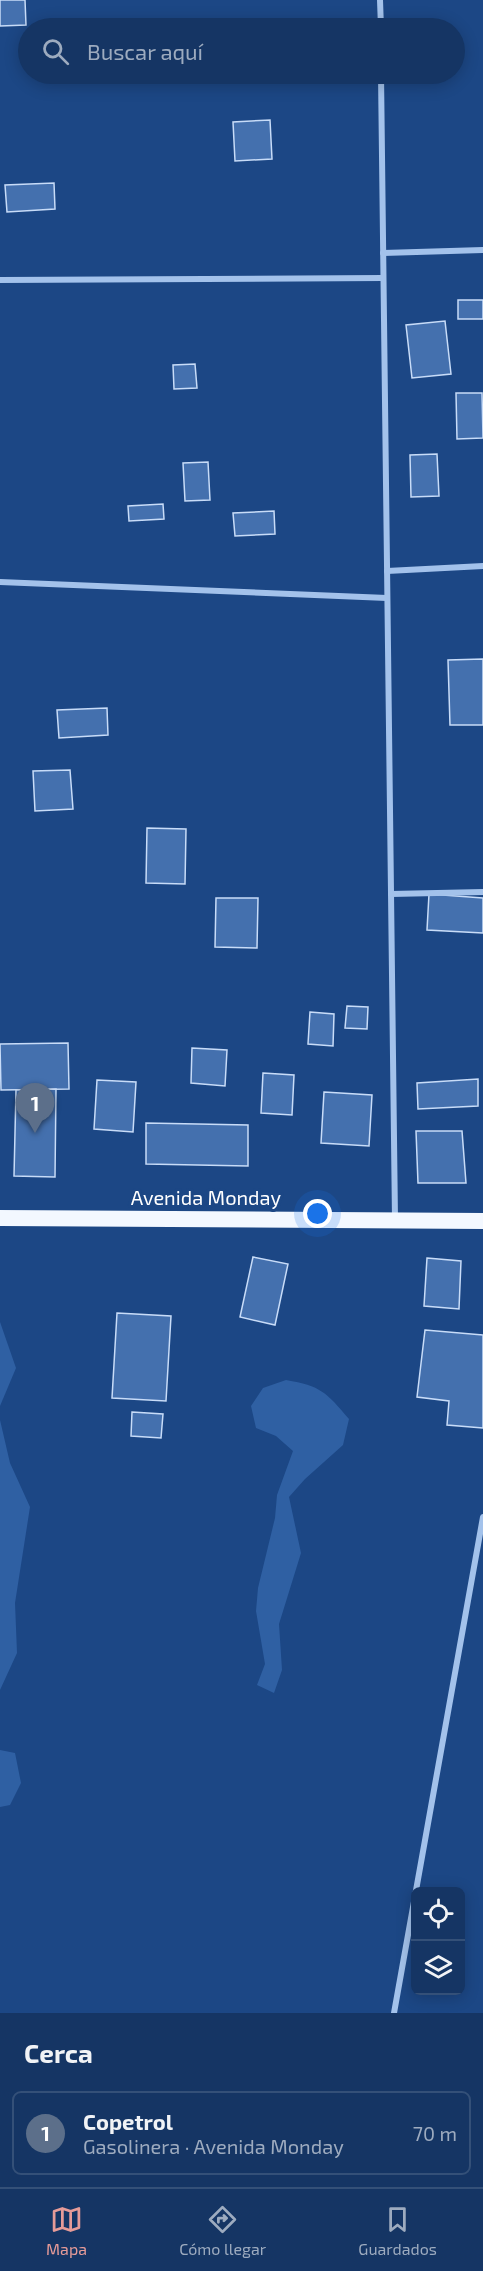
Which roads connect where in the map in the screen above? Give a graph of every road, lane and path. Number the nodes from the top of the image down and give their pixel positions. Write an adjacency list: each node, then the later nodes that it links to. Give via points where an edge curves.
1 (380, 0): 2 (street)
2 (381, 18)
3 (381, 84): 5 (street)
4 (483, 250): 5 (street)
5 (383, 254): 6 (street)
6 (382, 278): 7 (street); 9 (street)
7 (0, 280)
8 (483, 566): 9 (street)
9 (387, 571): 11 (street)
10 (0, 582): 11 (street)
11 (387, 598): 13 (street)
12 (483, 892): 13 (street)
13 (391, 894): 15 (street)
14 (0, 1218): 15 (highway, Avenida Monday)
15 (395, 1221): 16 (highway, Avenida Monday)
16 (483, 1221)
17 (483, 1517): 18 (street)
18 (395, 2013)

